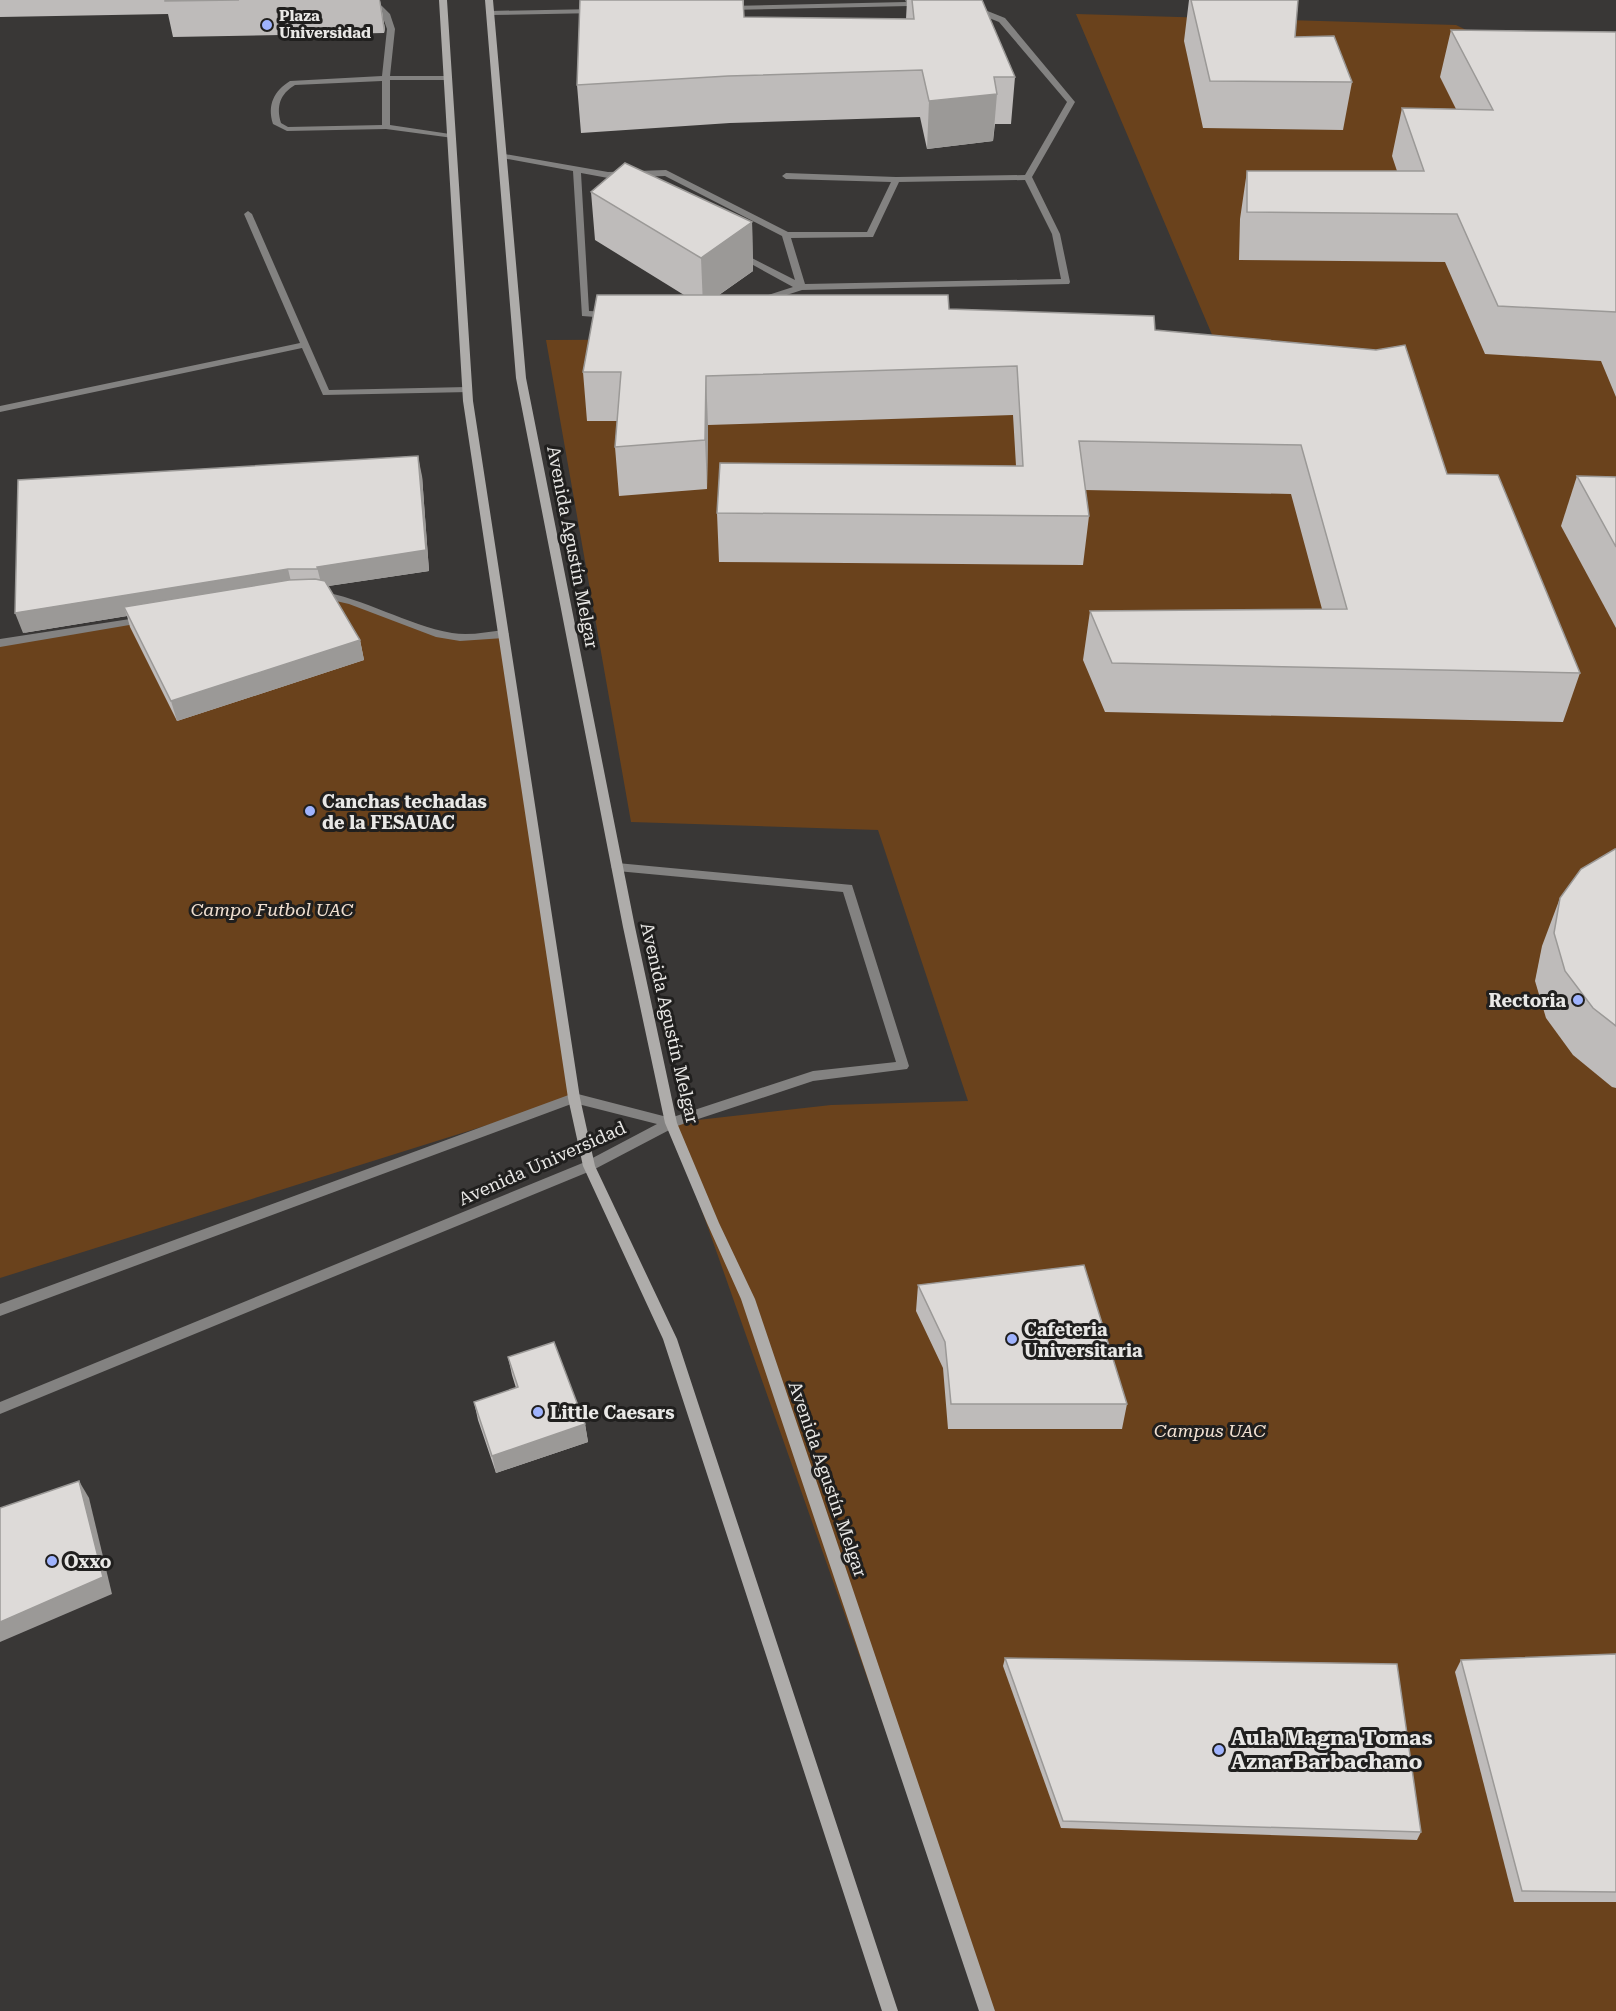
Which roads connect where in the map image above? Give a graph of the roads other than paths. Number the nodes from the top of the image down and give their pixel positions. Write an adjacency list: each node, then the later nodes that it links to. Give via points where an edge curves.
1 (372, 0): 10 (street, via 386,14 391,29)
2 (443, 0): 11 (main road)
3 (489, 0): 9 (main road, Avenida Agustín Melgar)
4 (910, 2): 5 (street); 7 (street)
5 (921, 4)
6 (965, 6): 17 (street, via 1002,20 1071,102)
7 (718, 8)
8 (610, 10): 9 (street)
9 (490, 13): 14 (main road, Avenida Agustín Melgar)
10 (386, 78): 11 (street); 12 (street); 12 (street, via 293,82 277,96 274,116 277,124 294,129)
11 (447, 78): 13 (main road)
12 (386, 127): 13 (street)
13 (450, 136): 26 (main road)
14 (502, 154): 15 (street); 32 (main road, Avenida Agustín Melgar, via 521,378)
15 (577, 169): 20 (street, via 612,179 666,174); 24 (street, via 585,314)
16 (786, 176): 18 (street)
17 (1028, 177): 18 (street); 22 (street, via 1056,234 1066,282)
18 (896, 180): 20 (street, via 870,235)
19 (248, 214): 25 (street)
20 (786, 235): 22 (street)
21 (730, 250): 22 (street)
22 (801, 287): 23 (street)
23 (747, 304)
24 (619, 315)
25 (304, 345): 26 (street, via 326,393); 27 (street)
26 (467, 390): 30 (main road)
27 (0, 409)
28 (311, 594): 30 (street, via 342,598 419,628 455,637)
29 (152, 618): 31 (street)
30 (504, 634): 33 (main road)
31 (0, 643)
32 (617, 867): 34 (main road, Avenida Agustín Melgar); 34 (street, via 848,888 903,1066 813,1076)
33 (574, 1098): 34 (street, Avenida Universidad); 35 (main road); 36 (street)
34 (671, 1123): 35 (street, Avenida Universidad); 39 (main road, Avenida Agustín Melgar, via 748,1299)
35 (589, 1166): 37 (street, Avenida Universidad); 38 (main road, via 670,1339)
36 (0, 1310)
37 (0, 1408)
38 (890, 2011)
39 (987, 2011)

